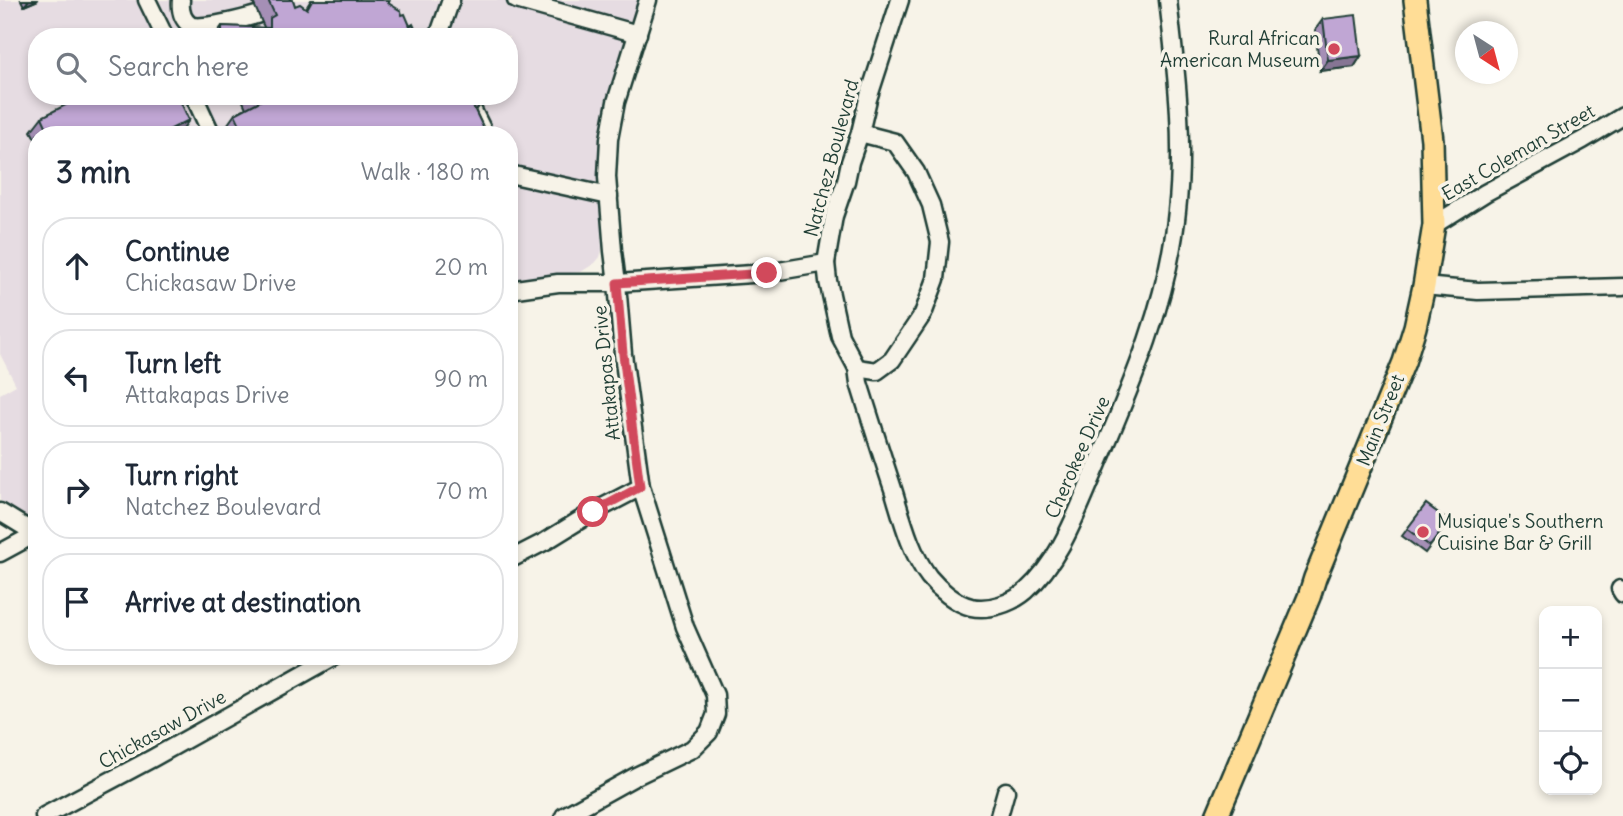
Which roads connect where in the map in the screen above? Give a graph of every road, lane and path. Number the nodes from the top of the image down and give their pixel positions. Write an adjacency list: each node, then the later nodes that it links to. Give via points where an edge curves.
1 (181, 0): 10 (street, via 181,12 191,26)
2 (282, 0): 10 (street, via 266,12)
3 (452, 0): 13 (street)
4 (516, 0): 14 (street)
5 (649, 0): 14 (street, Attakapas Drive)
6 (900, 0): 20 (street, Natchez Boulevard)
7 (1168, 0): 29 (street, Cherokee Drive, via 1179,102 1180,176 1162,287 1141,359 1069,531 1050,564 1025,592 1009,602 972,607 955,600 928,576 904,525)
8 (1415, 0): 23 (main road, Main Street, via 1432,140)
9 (153, 2): 11 (street)
10 (209, 26): 12 (street)
11 (163, 28)
12 (206, 28)
13 (441, 28)
14 (638, 34): 22 (street, Attakapas Drive, via 609,139)
15 (198, 105): 18 (street)
16 (470, 105): 19 (street)
17 (1623, 116): 23 (street, East Coleman Street)
18 (208, 126)
19 (481, 126)
20 (860, 133): 24 (street, Natchez Boulevard, via 834,216); 29 (street, via 895,142 931,205 940,242 936,279 923,314 892,359 877,370)
21 (518, 176): 22 (street)
22 (609, 195): 25 (street, Attakapas Drive)
23 (1434, 225): 26 (main road, Main Street)
24 (826, 264): 25 (street, Natchez Boulevard, via 767,273); 29 (street, Cherokee Drive, via 840,336)
25 (617, 283): 28 (street, Natchez Boulevard); 30 (street, Attakapas Drive)
26 (1424, 286): 27 (street, via 1478,291); 41 (main road, Main Street, via 1404,362)
27 (1623, 287)
28 (518, 289)
29 (857, 368)
30 (640, 487): 35 (street); 39 (street, Attakapas Drive, via 685,627 715,695 716,714 709,732 692,750)
31 (0, 512): 32 (street)
32 (28, 528)
33 (28, 537): 34 (street)
34 (0, 554)
35 (518, 555)
36 (319, 665): 38 (street, Chickasaw Drive)
37 (1006, 791): 40 (street)
38 (44, 816)
39 (564, 816)
40 (999, 816)
41 (1217, 816)

